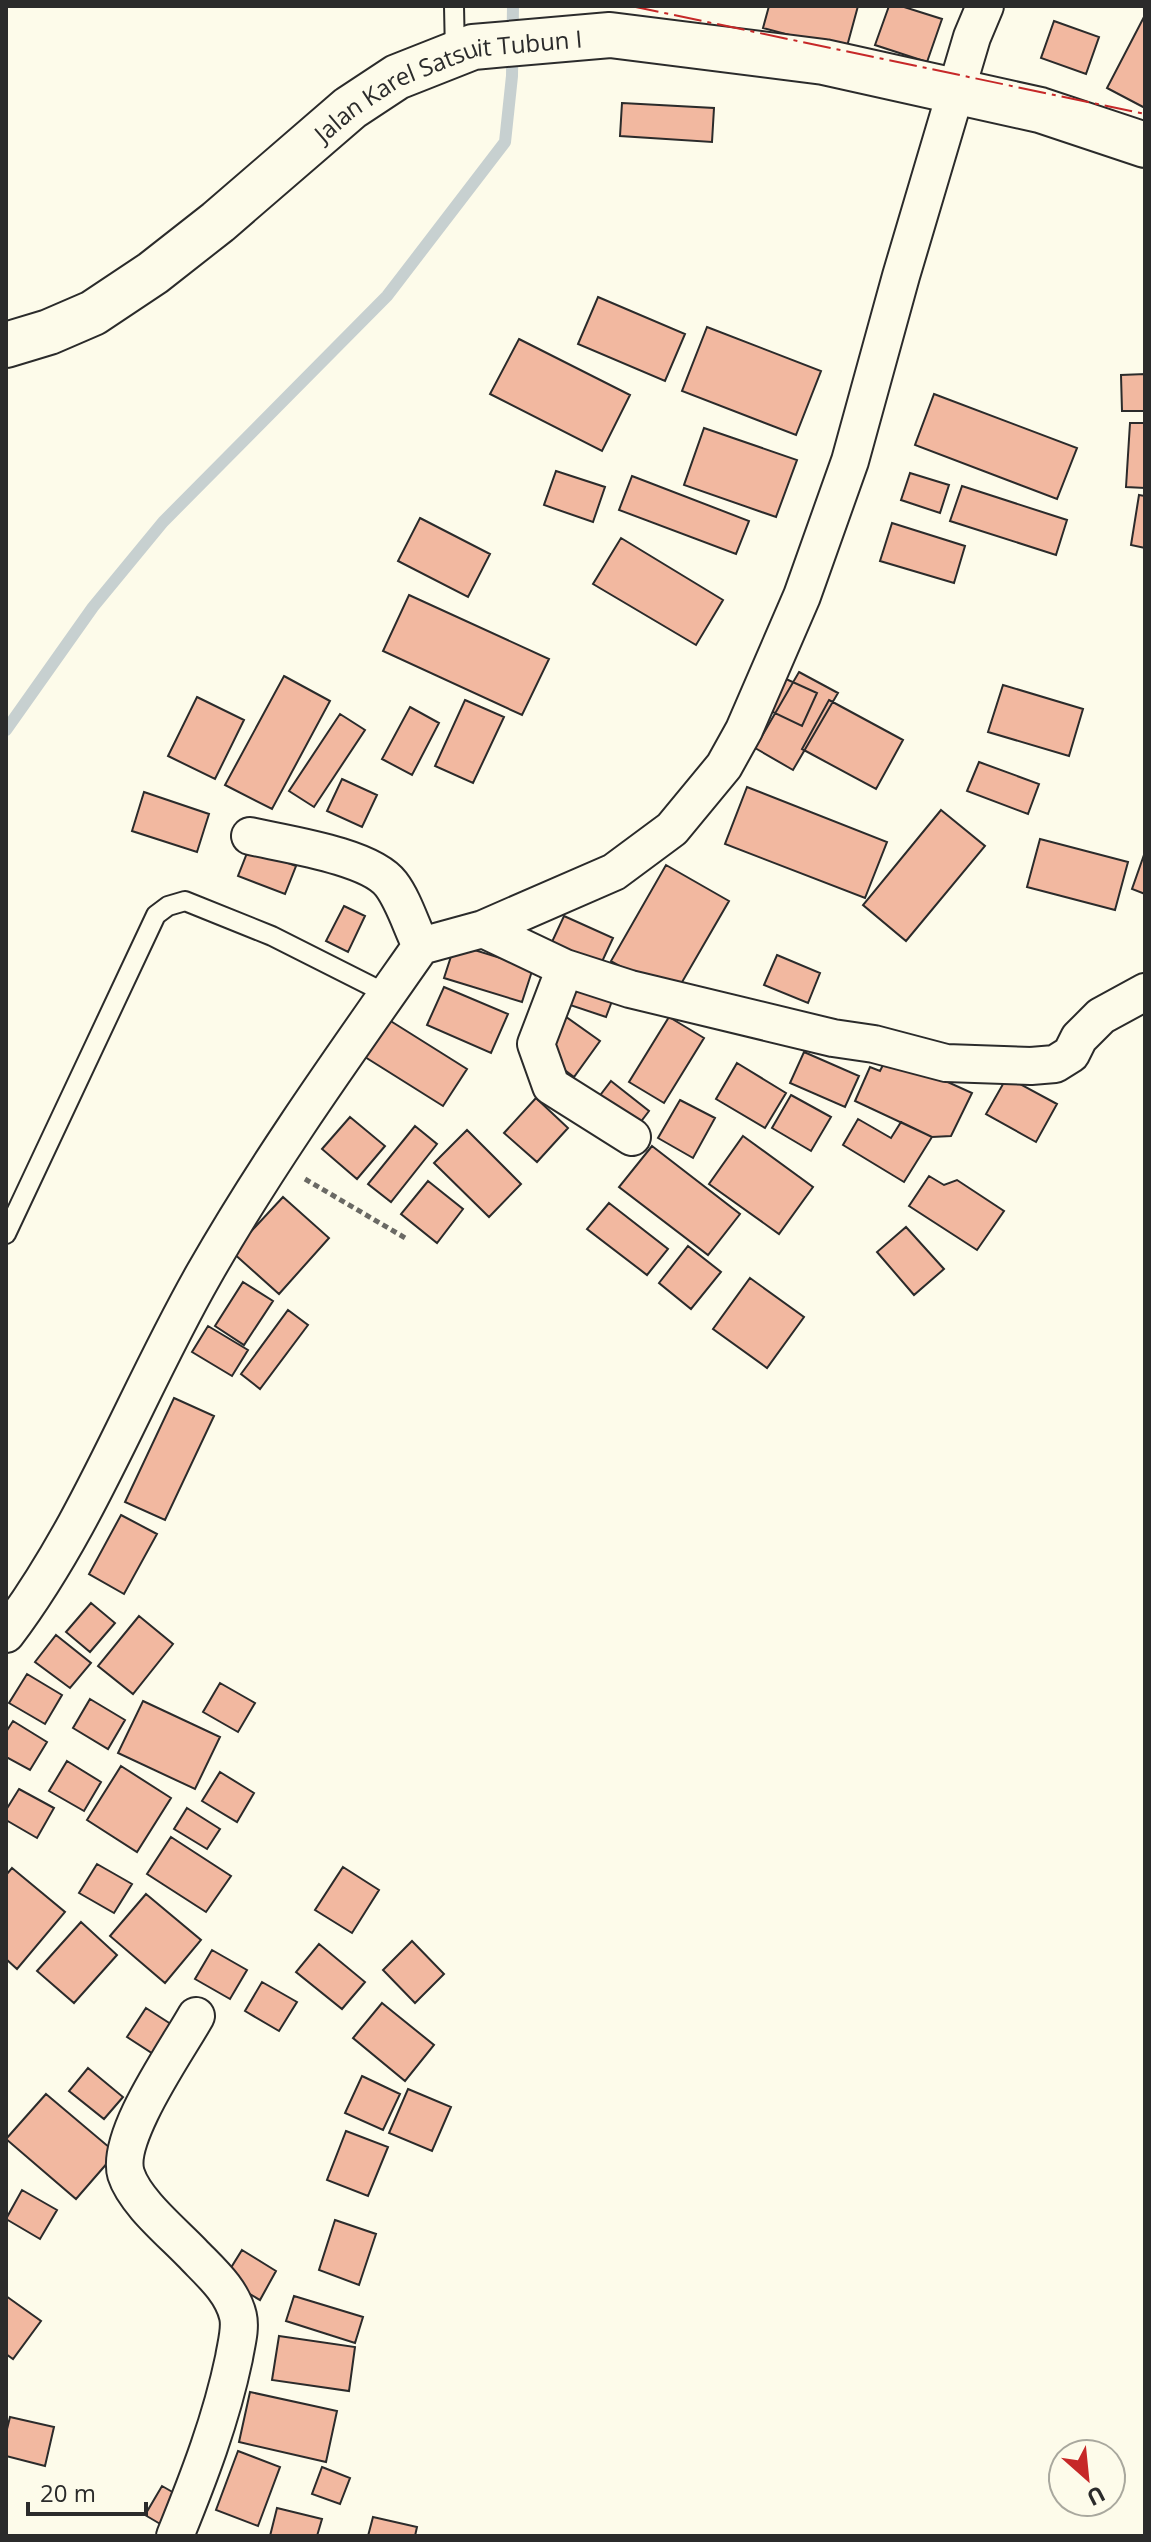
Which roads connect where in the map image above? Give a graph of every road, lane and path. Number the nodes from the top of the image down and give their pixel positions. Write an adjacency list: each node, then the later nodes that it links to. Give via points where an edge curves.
1 (454, 6): 3 (lane)
2 (985, 6): 4 (street)
3 (464, 51): 4 (street, Jalan Karel Satsuit Tubun I, via 610,35 824,62); 6 (street, Jalan Karel Satsuit Tubun I, via 397,77 350,108 218,222 93,313)
4 (956, 93): 5 (street, Jalan Karel Satsuit Tubun I, via 1040,110); 8 (street, via 850,461 802,596 724,766 672,829 614,872)
5 (1145, 145)
6 (6, 345)
7 (250, 836): 9 (street, via 346,858 379,872 391,884)
8 (483, 929): 9 (street); 10 (street)
9 (421, 946): 12 (street)
10 (565, 968): 11 (street, via 630,989 946,1063 1055,1064 1101,1016); 13 (street, via 536,1044 551,1086)
11 (1145, 992)
12 (387, 994): 14 (street); 15 (lane, via 243,924 185,901 168,906 156,915)
13 (632, 1137)
14 (273, 1160): 17 (path); 18 (street, via 203,1276 72,1531)
15 (11, 1209): 16 (lane)
16 (6, 1234)
17 (407, 1239)
18 (6, 1634)
19 (196, 2016): 20 (street, via 136,2119 125,2155 126,2174 137,2196 219,2281 239,2320 211,2447)
20 (175, 2536)

